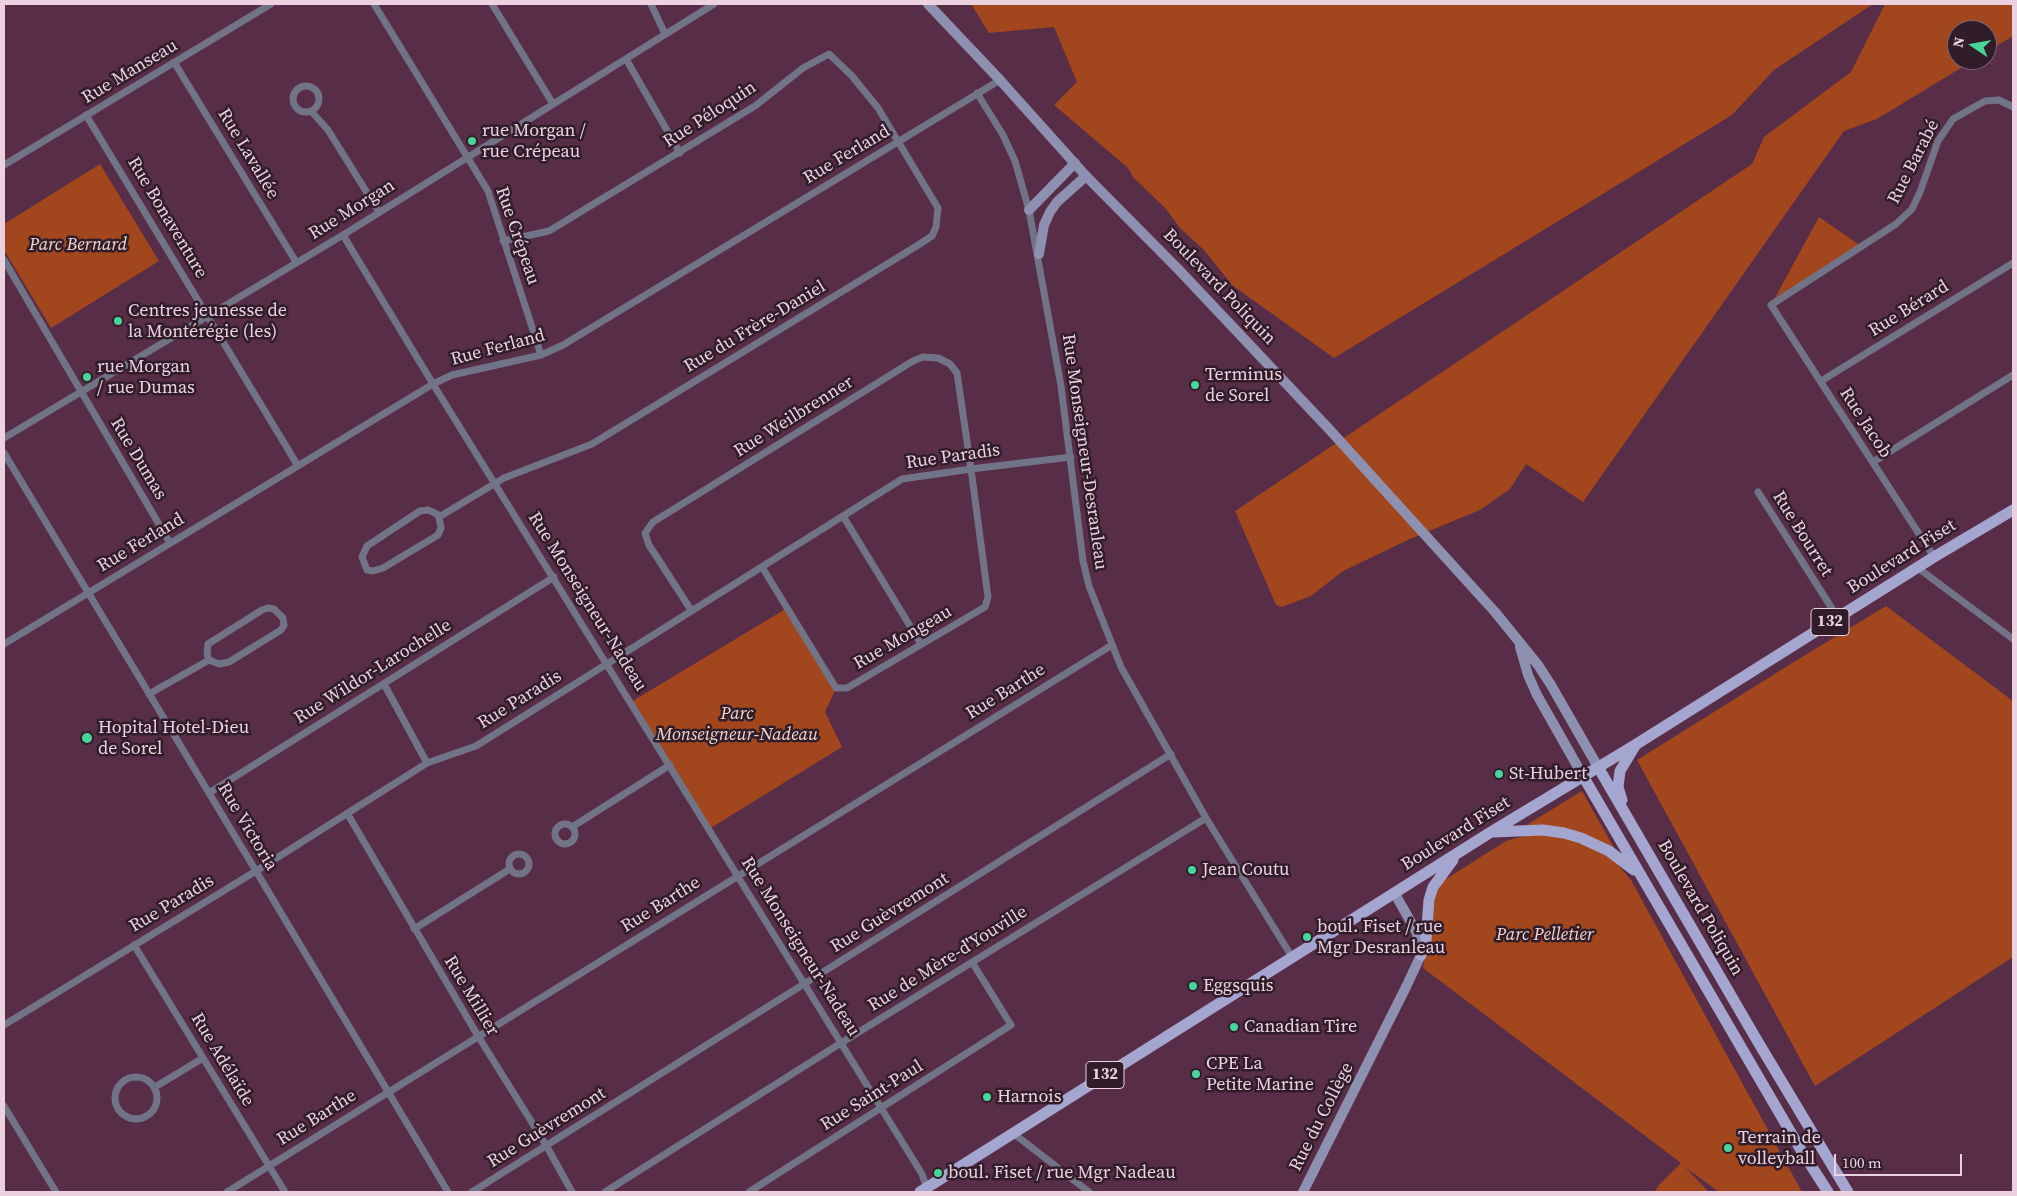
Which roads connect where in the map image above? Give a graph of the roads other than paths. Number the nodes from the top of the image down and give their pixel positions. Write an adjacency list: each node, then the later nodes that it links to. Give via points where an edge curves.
1 (271, 4): 9 (street, Rue Manseau)
2 (374, 4): 18 (street, Rue Crépeau)
3 (492, 4): 12 (street)
4 (651, 4): 7 (street)
5 (714, 4): 7 (street, Rue Morgan)
6 (928, 4): 10 (street, Boulevard Poliquin)
7 (666, 34): 8 (street, Rue Morgan)
8 (626, 59): 12 (street, Rue Morgan); 17 (street)
9 (174, 62): 15 (street, Rue Manseau); 29 (street, Rue Lavallée)
10 (1000, 80): 11 (street, Rue Ferland); 19 (street, Boulevard Poliquin)
11 (977, 93): 16 (street, Rue Ferland); 23 (street, Rue Monseigneur-Desranleau, via 1003,135)
12 (553, 104): 18 (street, Rue Morgan)
13 (2013, 107): 31 (street, Rue Barabé, via 1999,100 1985,101 1953,119 1938,141 1912,209 1896,224)
14 (311, 110): 24 (street, via 328,130)
15 (86, 115): 20 (street, Rue Manseau); 32 (street, Rue Bonaventure)
16 (899, 141): 17 (street, Rue Péloquin, via 872,100 829,54 812,62 755,106); 33 (street, Rue Ferland, via 563,345); 44 (street, Rue du Frère-Daniel, via 938,208 932,236 592,444)
17 (680, 153): 26 (street, Rue Péloquin, via 549,231)
18 (467, 157): 24 (street, Rue Morgan); 26 (street, Rue Crépeau, via 488,191)
19 (1075, 163): 21 (street, Boulevard Poliquin); 23 (street)
20 (4, 165)
21 (1086, 176): 22 (street); 60 (street, Boulevard Poliquin, via 1329,429 1495,612)
22 (1057, 202): 23 (street); 27 (street, via 1044,225)
23 (1030, 210): 27 (street, Rue Monseigneur-Desranleau)
24 (379, 212): 25 (street, Rue Morgan)
25 (343, 234): 29 (street, Rue Morgan); 36 (street, Rue Monseigneur-Nadeau)
26 (503, 241): 33 (street, Rue Crépeau)
27 (1039, 254): 40 (street, Rue Monseigneur-Desranleau)
28 (4, 260): 37 (street, Rue Dumas)
29 (296, 262): 32 (street, Rue Morgan)
30 (2013, 263): 35 (street, Rue Bérard)
31 (1772, 305): 35 (street, Rue Jacob)
32 (208, 315): 37 (street, Rue Morgan); 42 (street, Rue Bonaventure)
33 (541, 355): 36 (street, Rue Ferland, via 452,375)
34 (2013, 375): 41 (street)
35 (1821, 381): 41 (street, Rue Jacob)
36 (433, 384): 42 (street, Rue Ferland); 44 (street, Rue Monseigneur-Nadeau)
37 (80, 392): 38 (street, Rue Morgan); 49 (street, Rue Dumas)
38 (4, 438)
39 (4, 453): 54 (street, Rue Victoria)
40 (1071, 457): 43 (street, Rue Paradis); 61 (street, Rue Monseigneur-Desranleau, via 1083,562)
41 (1873, 462): 50 (street, Rue Jacob)
42 (298, 466): 49 (street, Rue Ferland)
43 (971, 468): 47 (street, Rue Paradis, via 902,479); 55 (street, Rue Weilbrenner, via 957,372 938,358 923,357 913,361 653,522 645,533 649,545); 59 (street, Rue Mongeau, via 988,596 985,607)
44 (496, 483): 48 (street, Rue du Frère-Daniel); 53 (street, Rue Monseigneur-Nadeau)
45 (1758, 492): 56 (street, Rue Bourret)
46 (2013, 510): 50 (main road, Boulevard Fiset / 132)
47 (843, 516): 51 (street, Rue Paradis); 59 (street)
48 (439, 517): 48 (street, via 442,528 438,535 383,568 367,570 362,557 367,546 420,511 431,511)
49 (170, 543): 54 (street, Rue Ferland)
50 (1934, 557): 52 (main road, Boulevard Fiset / 132)
51 (762, 566): 55 (street, Rue Paradis); 59 (street, Rue Mongeau, via 836,688 847,688)
52 (1918, 568): 56 (main road, Boulevard Fiset / 132); 57 (street)
53 (554, 577): 63 (street, Rue Monseigneur-Nadeau); 64 (street, Rue Wildor-Larochelle)
54 (88, 593): 58 (street, Rue Ferland); 65 (street, Rue Victoria)
55 (691, 610): 63 (street, Rue Paradis)
56 (1838, 618): 66 (main road, Boulevard Fiset / 132)
57 (2013, 640)
58 (4, 644)
59 (921, 644)
60 (1519, 644): 70 (street, Boulevard Poliquin, via 1551,685); 71 (street, Boulevard Poliquin, via 1536,692)
61 (1112, 645): 67 (street, Rue Monseigneur-Desranleau, via 1121,667); 82 (street, Rue Barthe)
62 (209, 660): 62 (street, via 219,664 233,660 281,630 283,618 274,609 262,610 208,644); 65 (street)
63 (607, 663): 68 (street, Rue Paradis, via 476,746); 69 (street, Rue Monseigneur-Nadeau)
64 (384, 684): 68 (street); 72 (street, Rue Wildor-Larochelle)
65 (150, 694): 72 (street, Rue Victoria)
66 (1635, 745): 70 (main road, Boulevard Fiset / 132); 75 (main road, via 1620,770 1618,787)
67 (1171, 754): 74 (street, Rue Monseigneur-Desranleau); 89 (street, Rue Guèvremont)
68 (427, 763): 73 (street, Rue Paradis)
69 (670, 765): 76 (street); 82 (street, Rue Monseigneur-Nadeau)
70 (1598, 767): 71 (main road, Boulevard Fiset / 132); 75 (main road, Boulevard Poliquin)
71 (1583, 776): 77 (main road, Boulevard Fiset / 132); 81 (main road, Boulevard Poliquin)
72 (209, 793): 80 (street, Rue Victoria)
73 (347, 813): 80 (street, Rue Paradis); 84 (street, Rue Millier)
74 (1206, 818): 87 (street, Rue Monseigneur-Desranleau); 88 (street, Rue de Mère-d'Youville)
75 (1631, 825): 113 (main road, Boulevard Poliquin)
76 (572, 827)
77 (1491, 832): 78 (main road, Boulevard Fiset / 132); 81 (main road, via 1543,830 1564,833 1609,851)
78 (1458, 854): 83 (main road, Boulevard Fiset / 132); 86 (main road, via 1433,887)
79 (510, 869): 84 (street)
80 (256, 870): 85 (street, Rue Paradis); 95 (street, Rue Victoria)
81 (1639, 873): 112 (main road, Boulevard Poliquin)
82 (738, 875): 89 (street, Rue Monseigneur-Nadeau); 91 (street, Rue Barthe)
83 (1395, 894): 86 (street, via 1417,933); 87 (main road, Boulevard Fiset / 132)
84 (414, 929): 91 (street, Rue Millier)
85 (134, 944): 90 (street, Rue Paradis); 93 (street, Rue Adélaïde)
86 (1421, 955): 111 (street, Rue du Collège)
87 (1292, 957): 98 (main road, Boulevard Fiset / 132)
88 (972, 962): 92 (street, Rue de Mère-d'Youville); 97 (street, Rue Saint-Paul, via 1011,1025)
89 (805, 984): 92 (street, Rue Monseigneur-Nadeau); 99 (street, Rue Guèvremont)
90 (4, 1025)
91 (478, 1036): 95 (street, Rue Barthe); 99 (street, Rue Millier)
92 (841, 1043): 97 (street, Rue Monseigneur-Nadeau); 108 (street, Rue de Mère-d'Youville)
93 (203, 1058): 94 (street); 100 (street, Rue Adélaïde)
94 (155, 1087): 94 (street, via 158,1101 151,1114 138,1119 119,1111 115,1097 124,1079 138,1076)
95 (389, 1092): 100 (street, Rue Barthe); 105 (street, Rue Victoria)
96 (4, 1106): 102 (street)
97 (882, 1108): 101 (street, Rue Monseigneur-Nadeau, via 922,1174); 109 (street, Rue Saint-Paul)
98 (1013, 1133): 101 (main road, Boulevard Fiset / 132); 110 (street)
99 (546, 1145): 106 (street, Rue Guèvremont); 107 (street, Rue Millier)
100 (269, 1165): 103 (street, Rue Barthe); 104 (street, Rue Adélaïde)
101 (925, 1191)
102 (56, 1192)
103 (227, 1192)
104 (285, 1192)
105 (448, 1192)
106 (472, 1192)
107 (572, 1192)
108 (605, 1192)
109 (749, 1192)
110 (1089, 1192)
111 (1302, 1192)
112 (1828, 1192)
113 (1848, 1192)

